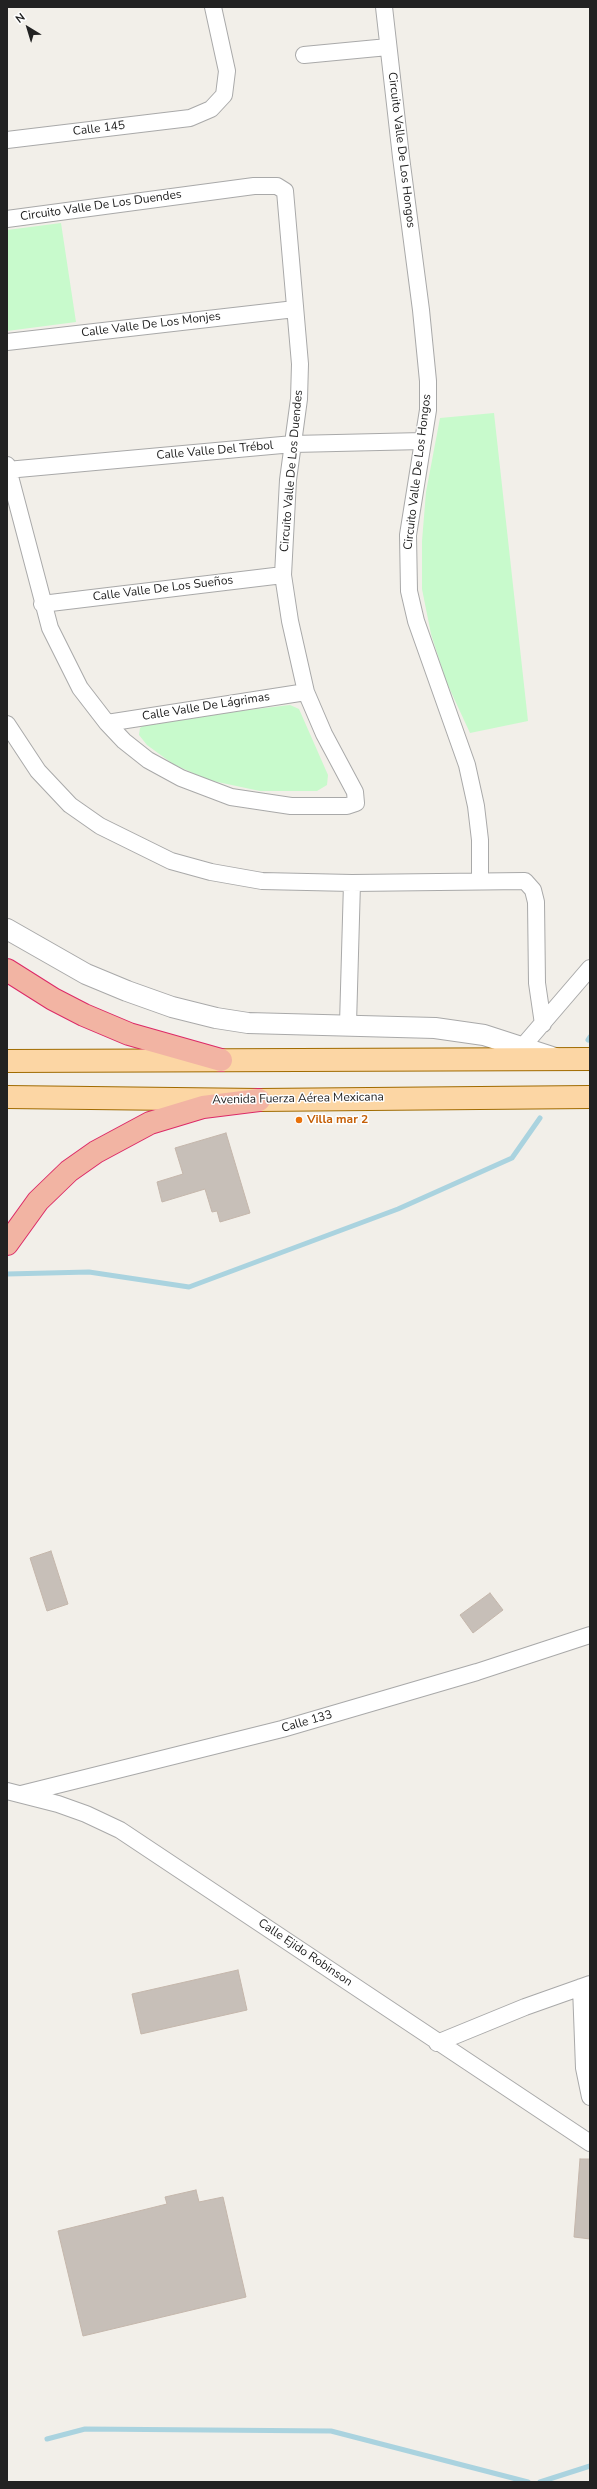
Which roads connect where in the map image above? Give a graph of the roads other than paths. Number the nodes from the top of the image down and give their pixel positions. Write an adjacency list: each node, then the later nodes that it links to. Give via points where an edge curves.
1 (213, 7): 5 (street, Calle 145, via 227,71 226,85 224,95 218,103 202,115)
2 (384, 7): 3 (street, Circuito Valle De Los Hongos)
3 (388, 47): 4 (street); 9 (street, Circuito Valle De Los Hongos, via 425,342 428,410)
4 (304, 55)
5 (7, 140)
6 (7, 219): 7 (street, Circuito Valle De Los Duendes, via 254,186 283,188 286,195)
7 (295, 309): 8 (street, Calle Valle De Los Monjes); 10 (street, Circuito Valle De Los Duendes, via 299,342 299,399)
8 (7, 342)
9 (423, 441): 10 (street, Calle Valle Del Trébol); 17 (street, Circuito Valle De Los Hongos, via 408,535 409,591 418,627 467,765 480,840)
10 (293, 444): 11 (street, Calle Valle Del Trébol); 12 (street, Circuito Valle De Los Duendes, via 288,480)
11 (7, 468): 13 (street, Circuito Valle De Los Duendes)
12 (283, 575): 13 (street, Calle Valle De Los Sueños); 14 (street, Circuito Valle De Los Duendes, via 290,621)
13 (42, 604): 15 (street, Circuito Valle De Los Duendes, via 50,628 80,688)
14 (306, 692): 15 (street, Calle Valle De Lágrimas); 15 (street, Circuito Valle De Los Duendes, via 324,734 355,792 356,803 291,806 262,803 217,793 181,778 148,760)
15 (107, 723)
16 (7, 724): 18 (street, via 38,771 70,805 100,826 135,845 171,861 211,872 262,881)
17 (480, 881): 18 (street); 23 (street, via 519,879 530,885 535,896 537,983)
18 (352, 883): 22 (street)
19 (7, 929): 22 (street, via 86,974 172,1007 248,1023)
20 (590, 968): 23 (street)
21 (7, 970): 26 (highway, via 53,999 129,1034)
22 (348, 1024): 24 (street, via 435,1028 484,1035)
23 (543, 1024): 24 (street)
24 (523, 1046): 27 (street)
25 (590, 1059): 27 (main road)
26 (222, 1060): 27 (main road); 28 (main road)
27 (560, 1060)
28 (7, 1061)
29 (7, 1097): 31 (main road, Avenida Fuerza Aérea Mexicana)
30 (590, 1097): 31 (main road, Avenida Fuerza Aérea Mexicana)
31 (259, 1100): 32 (highway, via 203,1107 150,1123 96,1152 69,1171 38,1201)
32 (7, 1244)
33 (590, 1635): 34 (street, Calle 133, via 477,1672 282,1729)
34 (13, 1792): 36 (street, Calle Ejido Robinson, via 86,1814 120,1830)
35 (585, 1986): 36 (street); 37 (street, via 584,2068)
36 (437, 2044): 38 (street, Calle Ejido Robinson)
37 (590, 2097)
38 (590, 2143)

